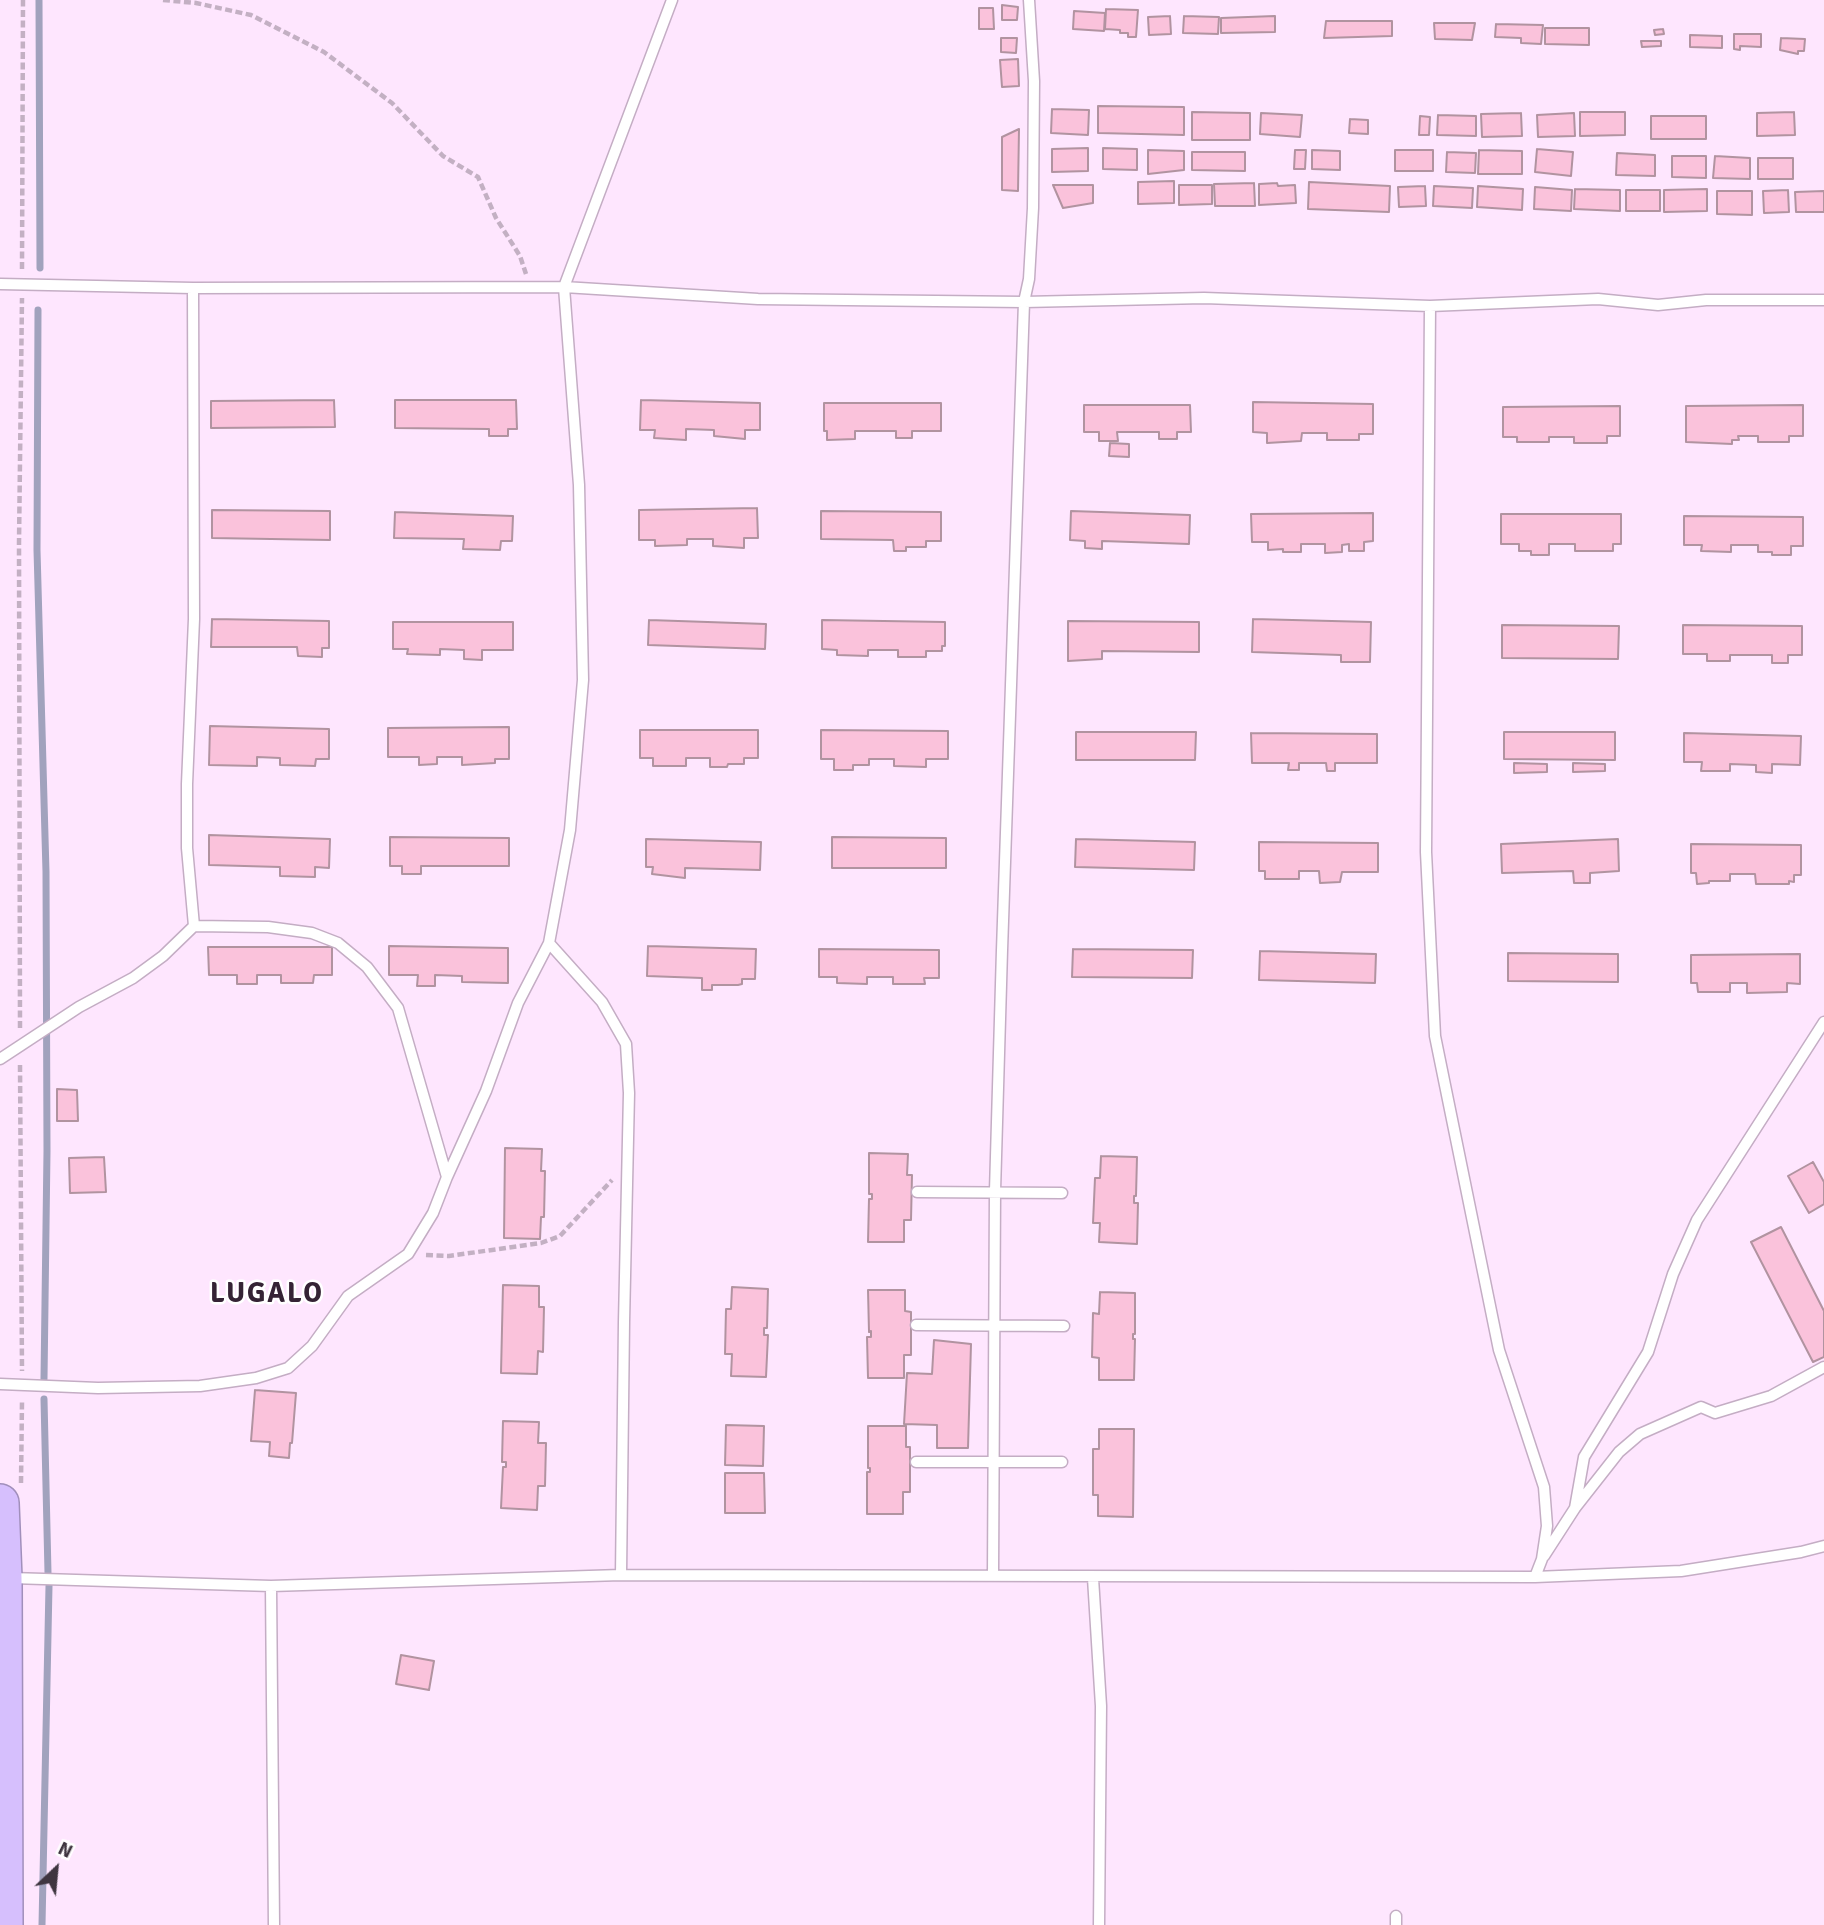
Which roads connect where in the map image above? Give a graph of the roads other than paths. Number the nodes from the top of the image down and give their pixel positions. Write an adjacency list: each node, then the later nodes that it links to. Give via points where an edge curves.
1 (672, 0): 4 (lane)
2 (1029, 0): 7 (lane, via 1033,208)
3 (0, 284): 5 (lane)
4 (564, 287): 5 (lane); 7 (lane, via 758,299); 10 (lane, via 579,485 583,680 570,830)
5 (193, 288): 9 (lane, via 194,607 187,848)
6 (1824, 300): 8 (lane, via 1658,304 1598,299)
7 (1024, 302): 8 (lane, via 1205,298); 14 (lane)
8 (1430, 306): 28 (lane, via 1426,852 1435,1036 1499,1350 1544,1487 1547,1525)
9 (194, 926): 12 (lane, via 133,978); 13 (lane, via 312,933 338,943 367,967 398,1008)
10 (549, 943): 13 (lane, via 518,1003 486,1091); 29 (lane, via 602,1002 626,1044)
11 (1824, 1022): 26 (lane, via 1697,1220 1648,1352 1584,1457)
12 (0, 1059)
13 (447, 1177): 21 (lane, via 433,1213 408,1254 348,1296 312,1346 289,1368 256,1378 200,1385 98,1388)
14 (995, 1191): 15 (lane); 16 (lane); 18 (lane)
15 (918, 1192)
16 (1062, 1193)
17 (916, 1325): 18 (lane)
18 (994, 1325): 19 (lane); 23 (lane)
19 (1064, 1326)
20 (1824, 1367): 26 (lane, via 1771,1396 1716,1413 1701,1407 1640,1434 1619,1452)
21 (0, 1384)
22 (915, 1462): 23 (lane)
23 (994, 1462): 24 (lane); 30 (lane)
24 (1062, 1462)
25 (0, 1503): 32 (highway)
26 (1575, 1508): 28 (lane)
27 (1824, 1546): 31 (lane, via 1681,1571)
28 (1542, 1559): 31 (lane)
29 (621, 1575): 30 (lane); 34 (lane)
30 (993, 1575): 33 (lane)
31 (1535, 1577): 33 (lane)
32 (3, 1578): 34 (lane); 35 (highway)
33 (1093, 1578): 37 (lane, via 1101,1706)
34 (271, 1586): 36 (lane)
35 (4, 1925)
36 (274, 1925)
37 (1099, 1925)

